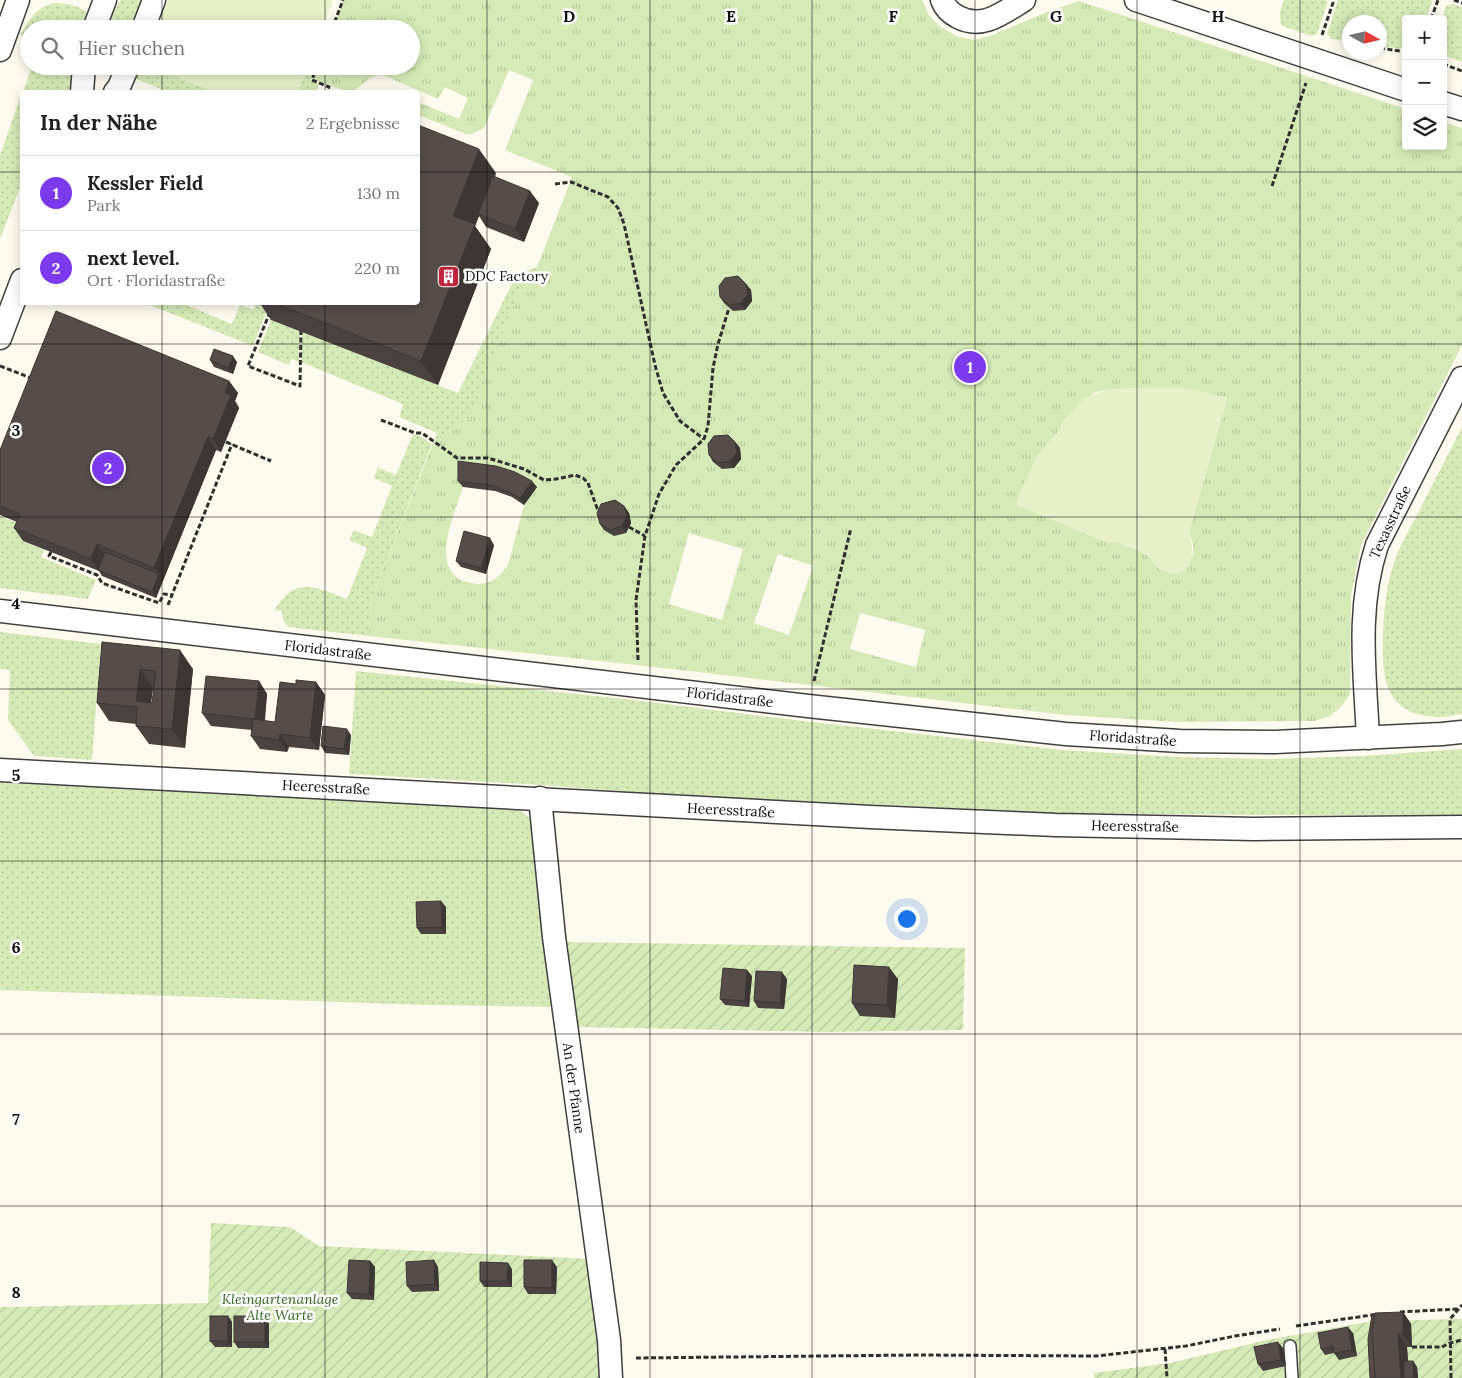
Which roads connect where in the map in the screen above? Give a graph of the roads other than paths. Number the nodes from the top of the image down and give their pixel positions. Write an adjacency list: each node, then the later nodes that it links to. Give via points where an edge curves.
1 (18, 0): 9 (street)
2 (105, 0): 7 (street)
3 (154, 0): 8 (street)
4 (942, 0): 5 (street, via 950,12 971,22 985,22)
5 (1024, 0)
6 (1136, 0): 12 (street, via 1317,51)
7 (97, 20)
8 (146, 20)
9 (0, 50)
10 (83, 75): 13 (street)
11 (125, 75): 14 (street)
12 (1402, 88)
13 (82, 90)
14 (117, 90)
15 (1447, 104): 16 (street)
16 (1462, 109)
17 (20, 285): 18 (street)
18 (0, 338)
19 (1462, 378): 22 (street, Texasstraße, via 1377,545 1369,568 1362,619)
20 (0, 611): 22 (street, Floridastraße, via 1066,734 1180,741 1275,742)
21 (1462, 732): 22 (street, Floridastraße)
22 (1368, 738)
23 (0, 770): 24 (street, Heeresstraße)
24 (540, 798): 25 (street, Heeresstraße, via 1056,825); 27 (street, An der Pfanne, via 554,937 600,1266)
25 (1462, 827)
26 (1290, 1346): 28 (lane)
27 (611, 1369)
28 (1292, 1378)

